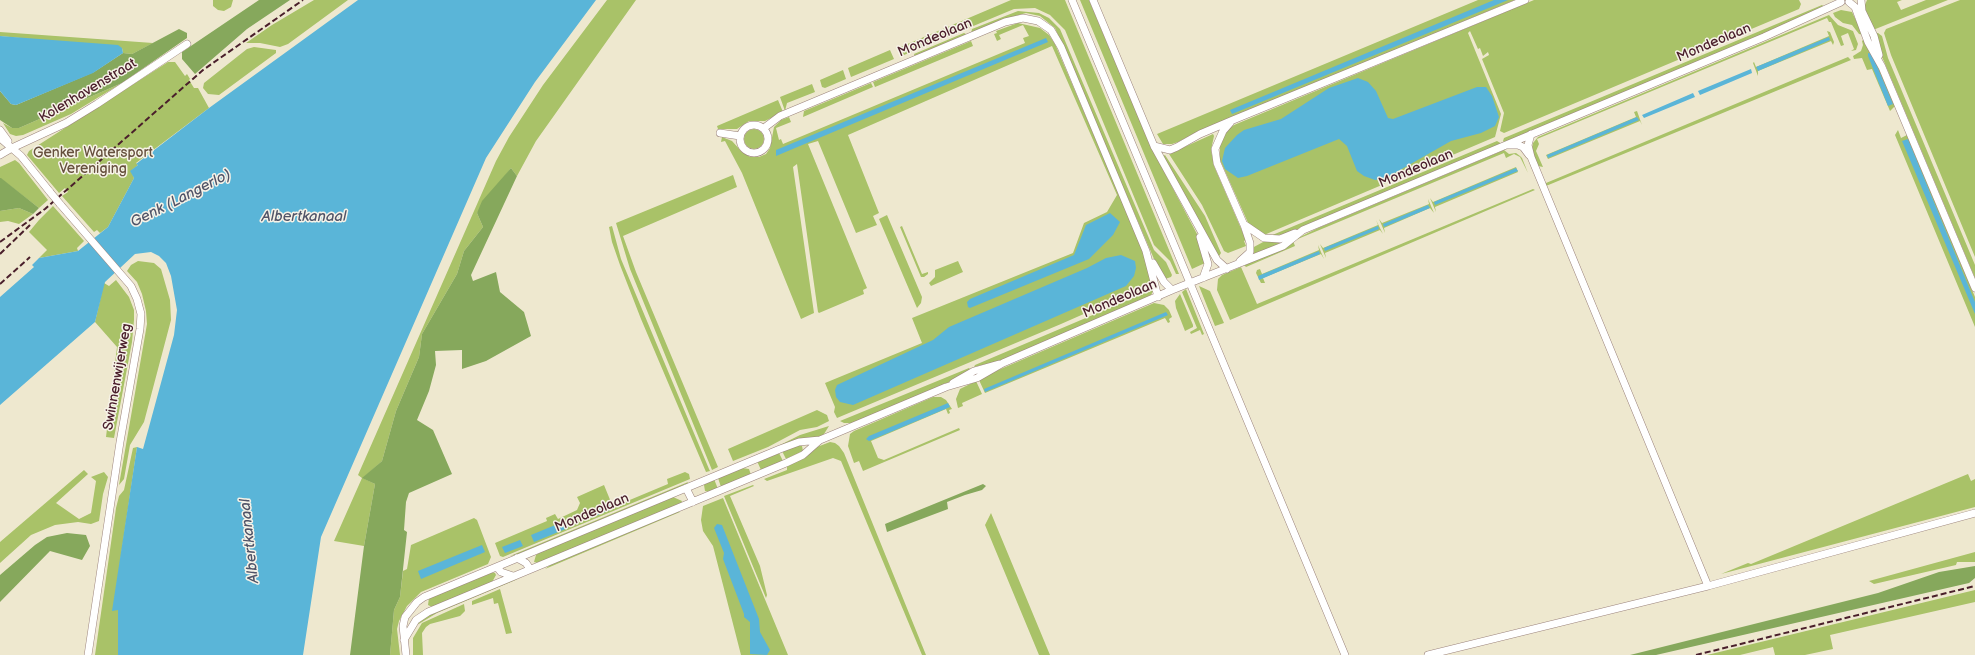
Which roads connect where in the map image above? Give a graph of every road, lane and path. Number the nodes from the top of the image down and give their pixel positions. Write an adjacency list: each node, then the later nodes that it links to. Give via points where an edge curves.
1 (1072, 0): 27 (street)
2 (1093, 0): 17 (street)
3 (1525, 0): 9 (street)
4 (1861, 0): 8 (street, via 1862,11 1874,36)
5 (1839, 1): 6 (street); 13 (street, Mondeolaan, via 1764,37)
6 (1852, 1): 8 (street, via 1868,42)
7 (187, 44): 18 (street, Kolenhavenstraat, via 134,81 66,123)
8 (1882, 67): 28 (street)
9 (1233, 120): 17 (street, via 1170,150); 22 (street, via 1223,131 1215,149 1217,163)
10 (764, 128): 14 (street, via 757,124 750,125 743,129); 14 (street, via 768,135 768,144 759,152 746,151 741,145); 24 (street, Mondeolaan, via 780,116 1005,22 1023,18 1038,21 1051,30 1061,47)
11 (0, 130): 18 (street, Swinnenwijerweg)
12 (720, 133): 14 (street)
13 (1531, 134): 16 (street, Mondeolaan); 20 (street, via 1528,144)
14 (740, 136)
15 (0, 138): 18 (street, Swinnenwijerweg)
16 (1507, 144): 20 (street, via 1523,147); 23 (street, Mondeolaan)
17 (1154, 146): 21 (street)
18 (12, 148): 19 (street, Kolenhavenstraat); 41 (street, Swinnenwijerweg, bridge, via 123,276 137,299 141,314)
19 (0, 156)
20 (1531, 157): 39 (street)
21 (1196, 222): 25 (street, via 1217,260); 26 (street, via 1208,264)
22 (1244, 225): 23 (street, via 1264,238 1280,239); 25 (street, via 1250,252)
23 (1303, 230): 25 (street, Mondeolaan, via 1283,246)
24 (1146, 251): 29 (street, via 1164,282); 30 (street)
25 (1231, 268): 26 (street, Mondeolaan)
26 (1203, 278): 27 (street, Mondeolaan)
27 (1190, 283): 29 (street, Mondeolaan); 43 (street)
28 (1975, 288)
29 (1172, 290): 30 (street, Mondeolaan)
30 (1158, 297): 31 (street, Mondeolaan, via 1003,363 977,378 946,387)
31 (820, 440): 32 (street, Mondeolaan, via 799,442); 33 (street, Mondeolaan, via 803,455)
32 (686, 488): 33 (street); 35 (street, Mondeolaan)
33 (692, 502): 37 (street, Mondeolaan)
34 (1975, 513): 39 (street)
35 (517, 558): 36 (street, Mondeolaan); 37 (street)
36 (497, 567): 38 (street, via 501,572); 40 (street, Mondeolaan, via 417,602 405,617)
37 (530, 569): 38 (street, Mondeolaan)
38 (513, 576): 40 (street, Mondeolaan, via 428,612 416,620)
39 (1708, 586): 44 (street)
40 (404, 640): 42 (street, Mondeolaan)
41 (88, 655)
42 (406, 655)
43 (1345, 655)
44 (1428, 655)

